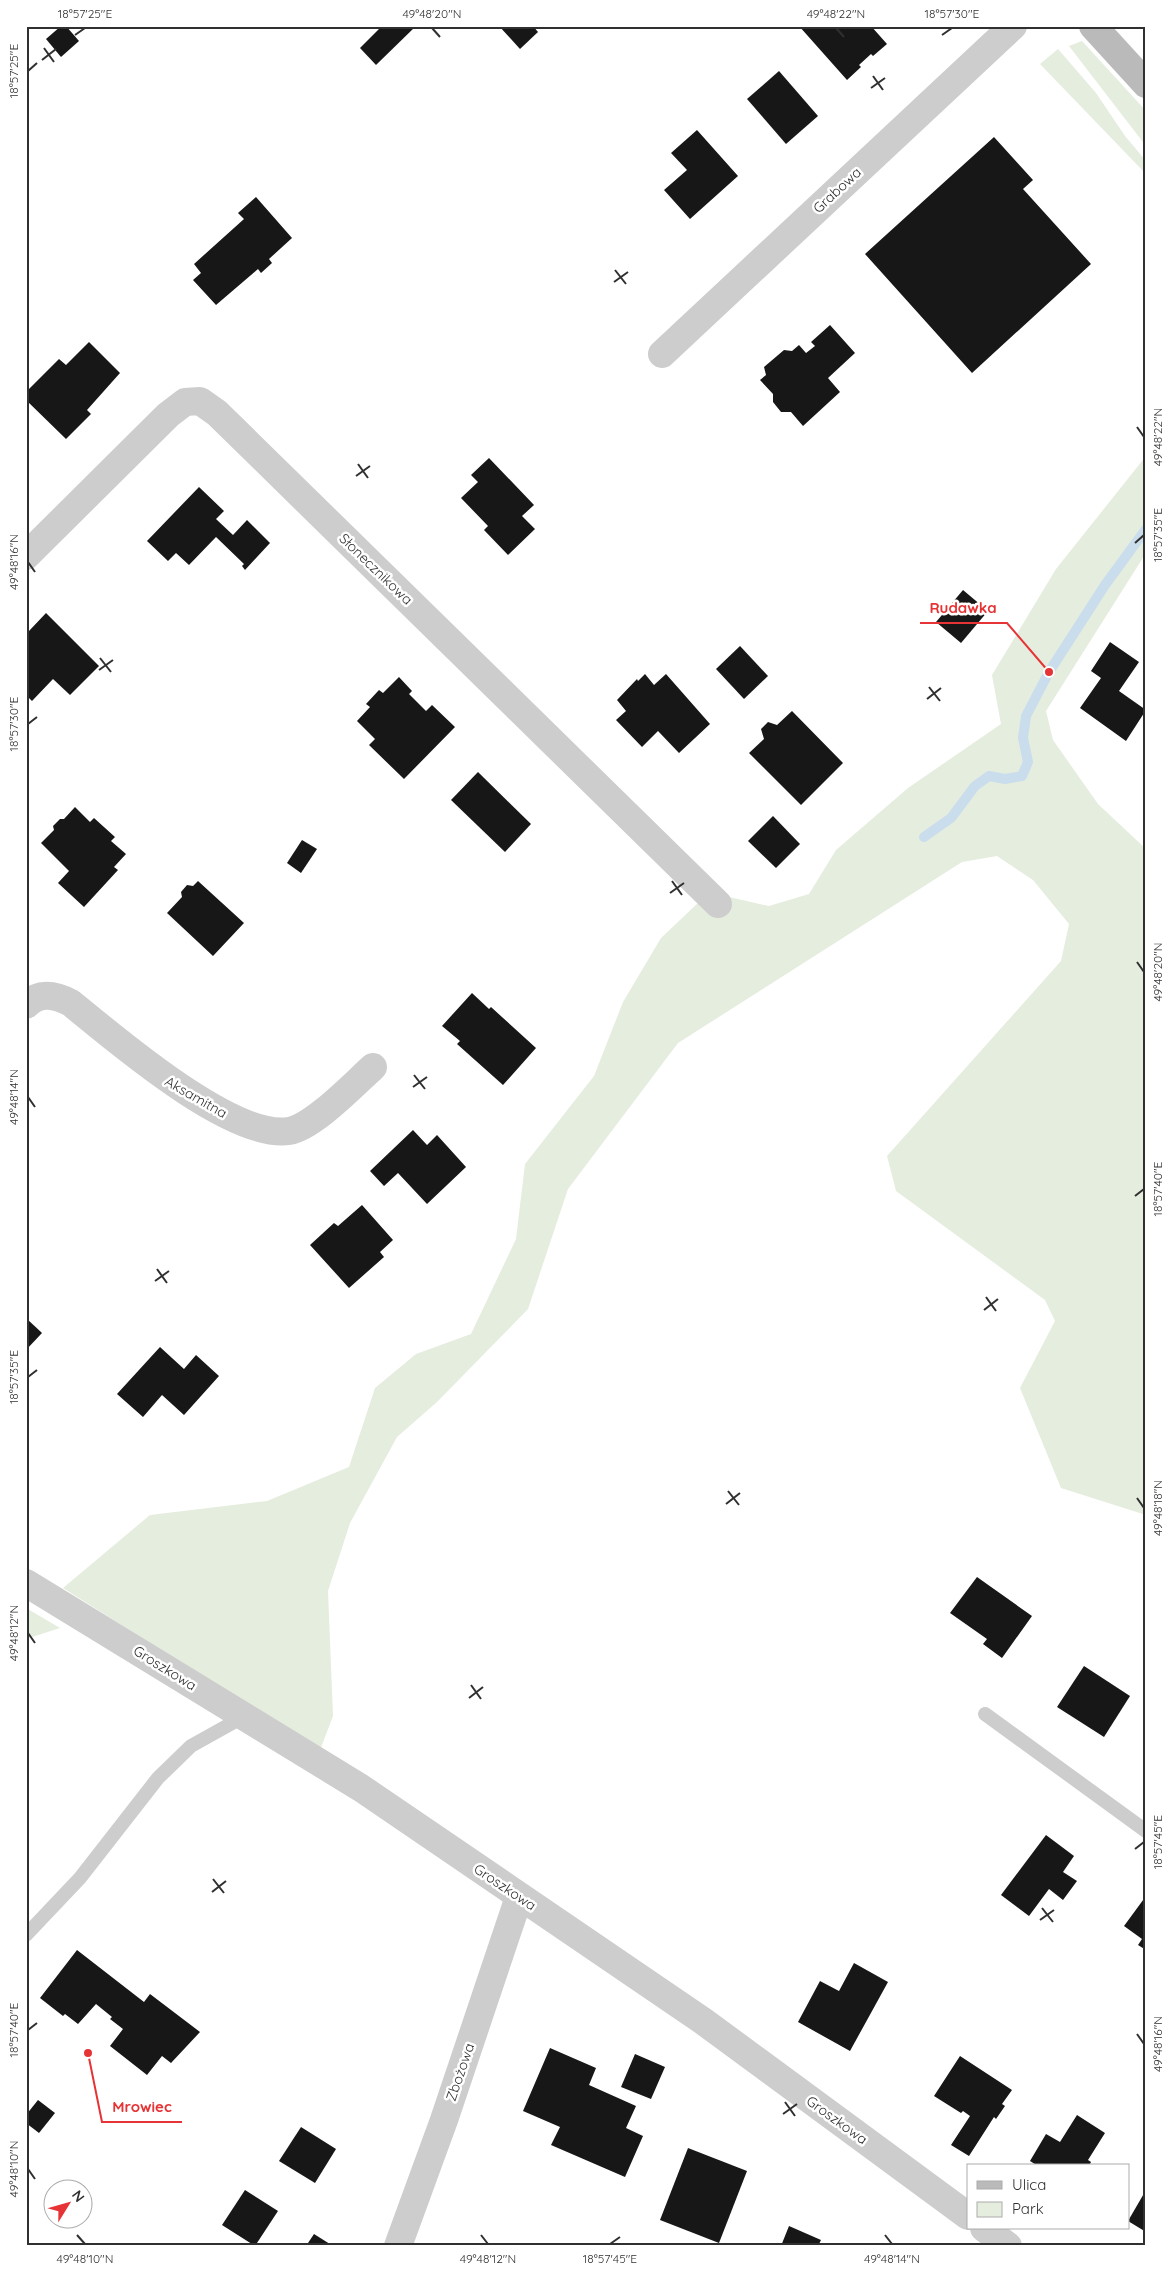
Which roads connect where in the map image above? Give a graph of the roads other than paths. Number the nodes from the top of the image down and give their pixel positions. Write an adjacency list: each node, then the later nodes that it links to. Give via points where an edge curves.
1 (1013, 26): 4 (street, Grabowa)
2 (1093, 26): 3 (main road)
3 (1146, 84)
4 (662, 354)
5 (26, 556): 6 (street, Słonecznikowa, via 168,416 185,402 200,401 216,413)
6 (718, 904)
7 (26, 1005): 8 (street, Aksamitna, via 42,995 57,995 160,1076 232,1117 269,1130 289,1131 307,1124)
8 (373, 1068)
9 (26, 1583): 11 (street, Groszkowa)
10 (985, 1714): 12 (lane)
11 (243, 1717): 13 (street, Groszkowa, via 361,1788); 14 (lane, via 191,1746 158,1778 80,1878)
12 (1146, 1831)
13 (519, 1897): 15 (street, Groszkowa, via 703,2021); 17 (street, Zbożowa)
14 (26, 1935)
15 (967, 2215)
16 (987, 2230): 18 (street)
17 (398, 2246)
18 (1008, 2246)

